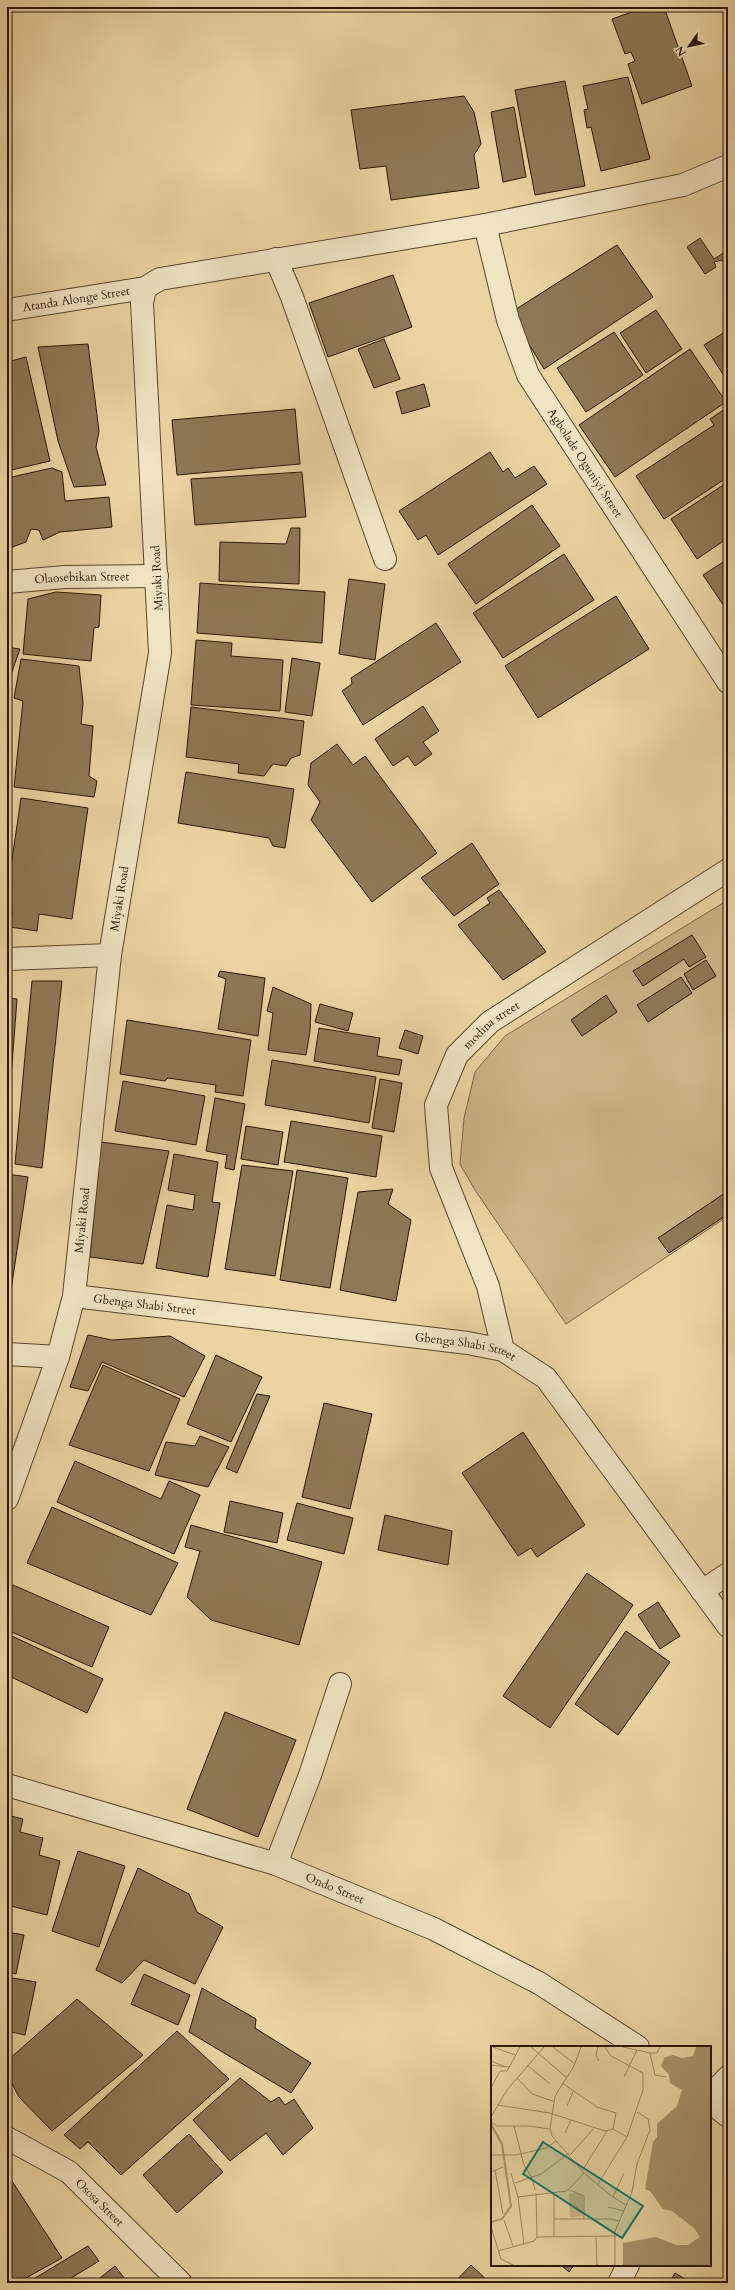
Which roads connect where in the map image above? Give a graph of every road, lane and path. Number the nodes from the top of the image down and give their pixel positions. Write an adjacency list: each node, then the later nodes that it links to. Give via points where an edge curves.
1 (728, 166): 2 (street, Atanda Alonge Street, via 683,185)
2 (485, 225): 3 (street, Atanda Alonge Street); 9 (street, Agbolade Oguniyi Street, via 508,320 528,375)
3 (276, 259): 4 (street, Atanda Alonge Street, via 160,279); 6 (street, via 292,297)
4 (145, 288): 5 (street, Atanda Alonge Street); 7 (street, Miyaki Road, via 142,302)
5 (7, 310)
6 (384, 559)
7 (158, 576): 8 (street, Olaosebikan Street, via 65,576); 11 (street, Miyaki Road, via 160,653)
8 (7, 582)
9 (728, 682)
10 (728, 870): 14 (street, modina street, via 490,1022 457,1055 436,1105 441,1168 488,1286)
11 (110, 955): 12 (street); 13 (street, Miyaki Road)
12 (7, 959)
13 (74, 1296): 14 (street, Gbenga Shabi Street, via 468,1343); 16 (street, Miyaki Road)
14 (503, 1350): 19 (street, Gbenga Shabi Street, via 546,1378)
15 (7, 1354): 16 (street)
16 (58, 1357): 17 (street, Miyaki Road)
17 (7, 1499)
18 (728, 1574): 19 (street)
19 (702, 1591): 20 (street, Gbenga Shabi Street)
20 (728, 1626)
21 (340, 1684): 23 (street, via 310,1775)
22 (7, 1785): 23 (street, Ondo Street)
23 (276, 1864): 24 (street, Ondo Street, via 434,1929 539,1983)
24 (636, 2046)
25 (728, 2077): 26 (street)
26 (711, 2095)
27 (711, 2103): 28 (street)
28 (728, 2116)
29 (7, 2138): 31 (street, Ososa Street, via 69,2172)
30 (628, 2266): 32 (street)
31 (181, 2283)
32 (619, 2283)

